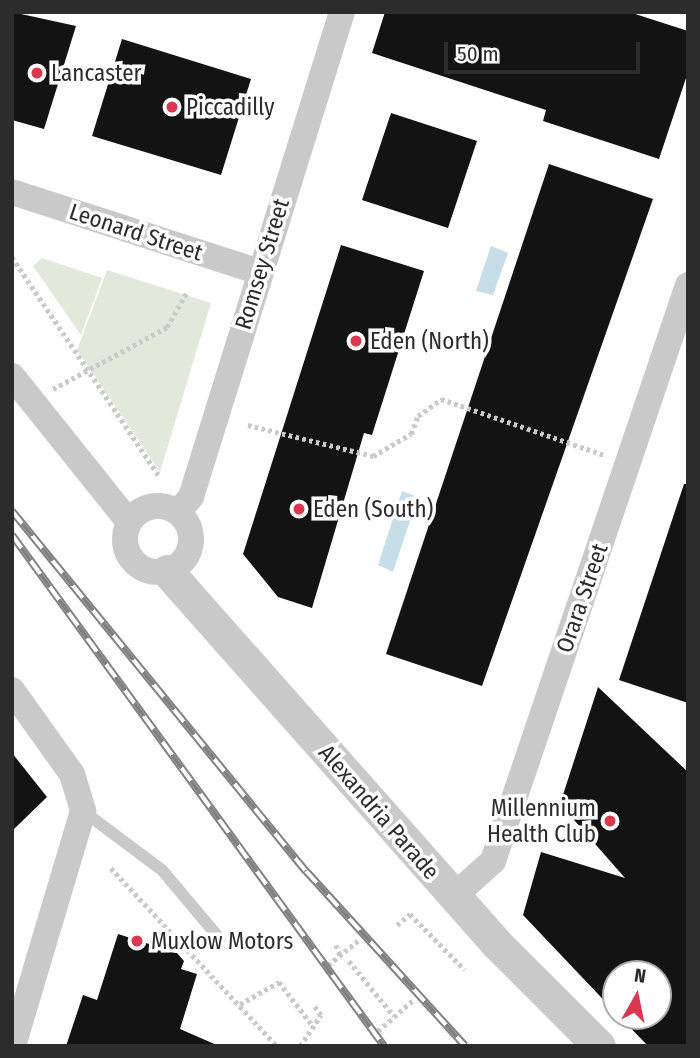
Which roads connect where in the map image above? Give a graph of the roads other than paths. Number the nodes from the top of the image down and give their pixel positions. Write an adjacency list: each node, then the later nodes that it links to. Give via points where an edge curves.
1 (342, 12): 3 (street, Romsey Street)
2 (12, 191): 3 (street, Leonard Street)
3 (259, 272): 6 (street, Romsey Street, via 191,497)
4 (688, 285): 11 (street, Orara Street, via 493,861)
5 (12, 376): 7 (street)
6 (178, 512): 7 (street, via 146,508); 8 (street, via 191,540 184,559)
7 (129, 522): 8 (street, via 125,544 135,563)
8 (167, 571): 11 (street, Alexandria Parade)
9 (12, 691): 10 (street, via 72,774)
10 (82, 823): 12 (lane, via 162,870); 13 (street)
11 (454, 896): 14 (street, Alexandria Parade)
12 (220, 939)
13 (13, 1046)
14 (599, 1046)

